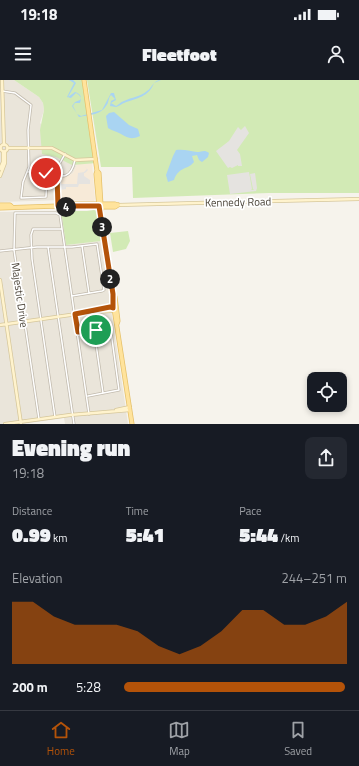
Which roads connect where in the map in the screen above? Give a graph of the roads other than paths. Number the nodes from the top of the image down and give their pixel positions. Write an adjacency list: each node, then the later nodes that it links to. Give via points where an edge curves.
1 (2, 80): 3 (street)
2 (84, 80): 10 (main road)
3 (2, 91): 4 (street); 7 (street, via 15,93 31,105)
4 (2, 123): 5 (street)
5 (4, 145): 6 (street); 8 (street)
6 (8, 148): 7 (street); 8 (street)
7 (29, 148): 9 (street, via 52,148); 13 (street)
8 (2, 150): 12 (street, via 3,162); 15 (street, via 5,162)
9 (64, 154): 11 (street); 16 (street, via 56,170)
10 (96, 159): 11 (street); 18 (main road)
11 (75, 160): 16 (street, via 70,173)
12 (0, 169)
13 (27, 172): 14 (street); 14 (street, via 21,198 46,197)
14 (46, 173): 16 (street)
15 (0, 176)
16 (57, 176): 21 (street)
17 (359, 199): 19 (street, Kennedy Road)
18 (100, 205): 19 (main road, Kennedy Road); 21 (main road, Kennedy Road); 31 (main road)
19 (118, 205)
20 (0, 206): 21 (main road, Kennedy Road)
21 (58, 206)
22 (62, 229): 25 (street); 26 (street, via 33,229); 27 (street, Majestic Drive, via 59,213 16,213)
23 (82, 246): 25 (street); 30 (street); 30 (street, via 96,244 99,248 104,288 102,291)
24 (48, 247): 25 (street); 26 (street); 35 (street)
25 (66, 247): 32 (street)
26 (31, 248): 27 (street); 36 (street)
27 (14, 250): 28 (street); 37 (street, Majestic Drive)
28 (0, 251)
29 (0, 280): 38 (street)
30 (89, 293): 32 (street)
31 (113, 294): 33 (main road); 39 (main road)
32 (72, 296): 34 (street)
33 (113, 308): 34 (street); 39 (main road)
34 (75, 314): 35 (street); 42 (street)
35 (58, 317): 36 (street); 47 (street)
36 (41, 319): 37 (street); 48 (street)
37 (24, 322): 38 (street); 49 (street, Majestic Drive)
38 (6, 324): 40 (street); 50 (street)
39 (117, 324): 45 (main road)
40 (0, 325)
41 (94, 330): 42 (street); 43 (street); 43 (street, via 111,330 116,360 119,390)
42 (78, 332): 44 (street)
43 (103, 394): 44 (street)
44 (87, 396): 46 (street)
45 (130, 409): 46 (street); 53 (main road)
46 (90, 414): 47 (street)
47 (72, 415): 48 (street); 52 (street)
48 (55, 417): 49 (street)
49 (39, 419): 50 (street)
50 (21, 423): 51 (street)
51 (5, 424)
52 (74, 424)
53 (132, 424)

